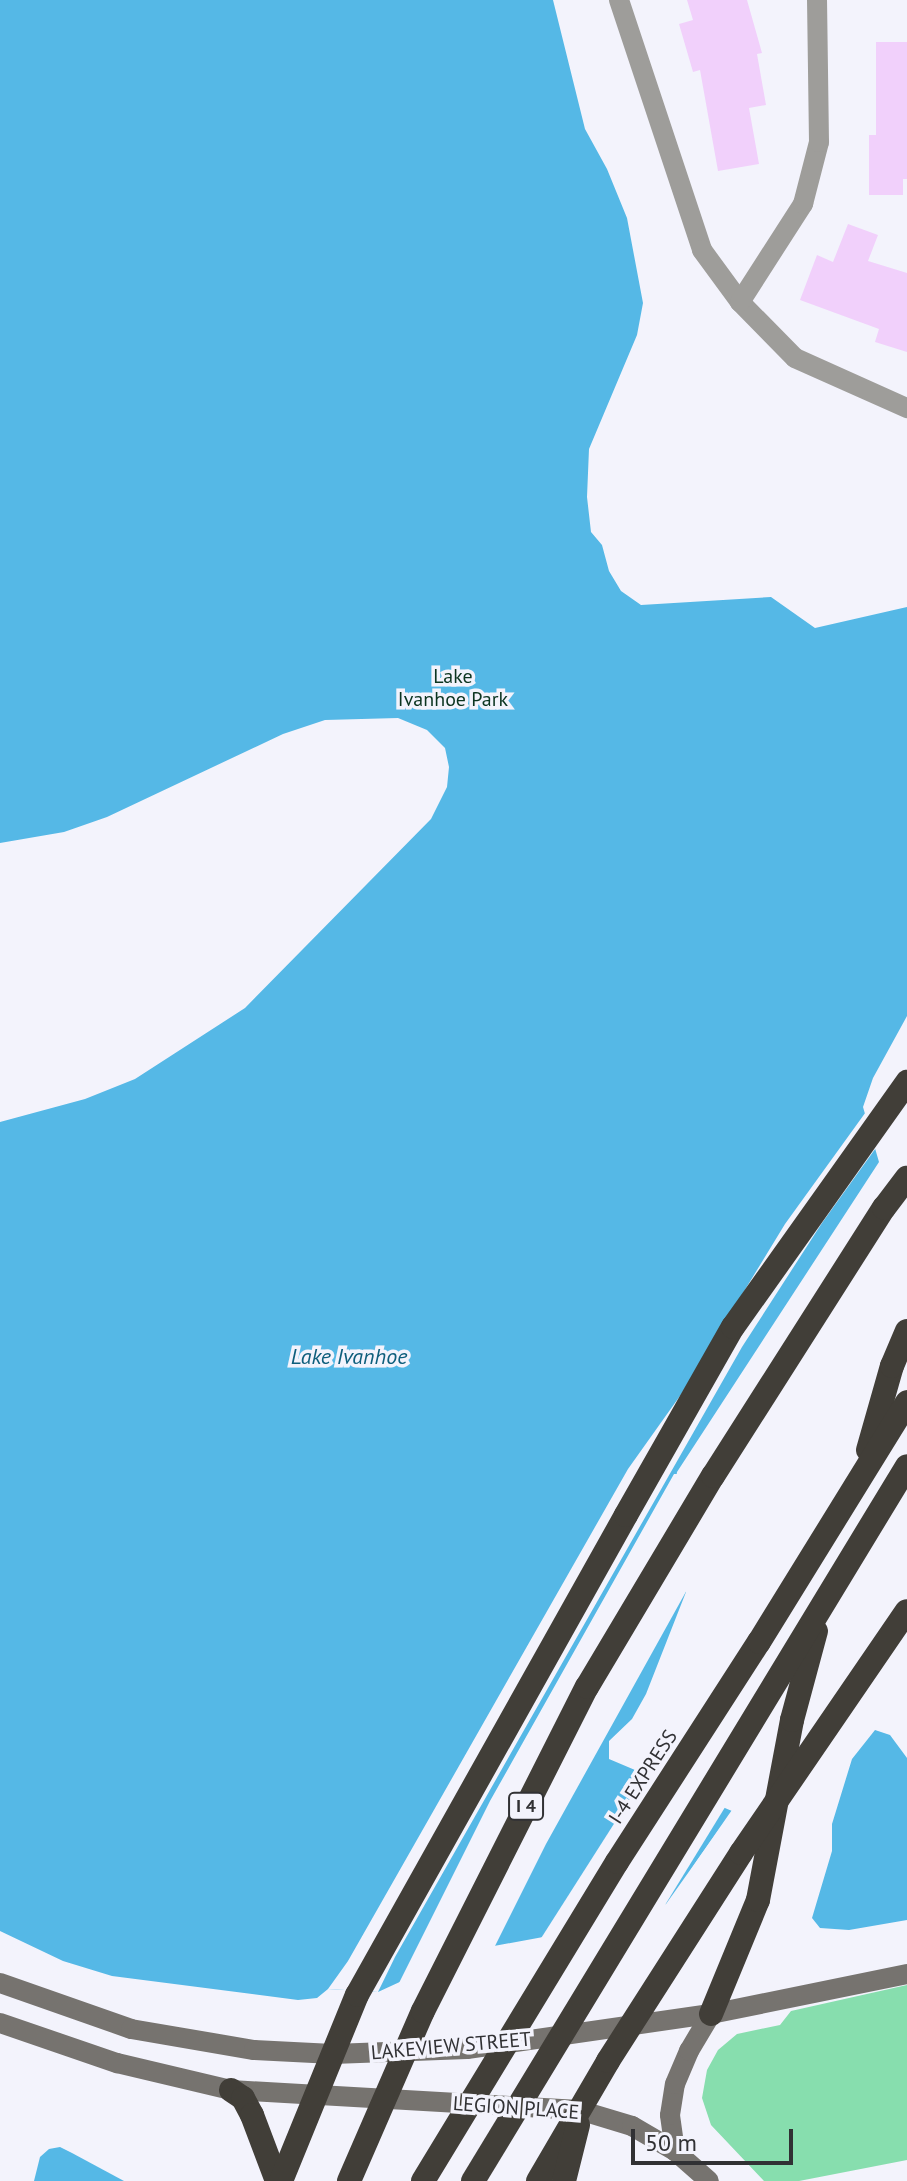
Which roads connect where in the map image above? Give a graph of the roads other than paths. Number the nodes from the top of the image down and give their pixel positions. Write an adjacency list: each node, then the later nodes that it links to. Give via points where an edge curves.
1 (619, 0): 3 (street, via 702,250)
2 (817, 0): 3 (street, via 819,142 803,204)
3 (740, 302): 4 (street, via 795,358)
4 (907, 408)
5 (906, 1083): 15 (highway, via 733,1327 357,1995)
6 (907, 1178): 22 (highway, I 4, via 713,1476 587,1687 423,2011)
7 (907, 1331): 13 (highway, via 888,1380 792,1720 758,1900)
8 (907, 1402): 23 (highway, I-4 EXPRESS)
9 (907, 1466): 24 (highway)
10 (907, 1611): 19 (highway, via 741,1853 584,2100)
11 (907, 1974): 13 (street, LAKEVIEW STREET)
12 (0, 1983): 15 (street, LAKEVIEW STREET, via 131,2029 254,2050)
13 (711, 2014): 15 (street, LAKEVIEW STREET, via 467,2049); 18 (street, via 675,2084 670,2115)
14 (0, 2023): 16 (street, via 117,2063)
15 (333, 2054): 17 (highway)
16 (231, 2090): 17 (street); 21 (highway, via 243,2098 252,2115)
17 (314, 2097): 18 (street, LEGION PLACE, via 579,2110 632,2126); 21 (highway)
18 (675, 2151): 20 (street, LEGION PLACE)
19 (562, 2155): 25 (highway); 26 (highway)
20 (703, 2177)
21 (279, 2181)
22 (349, 2181)
23 (423, 2181)
24 (473, 2181)
25 (538, 2181)
26 (564, 2181)

